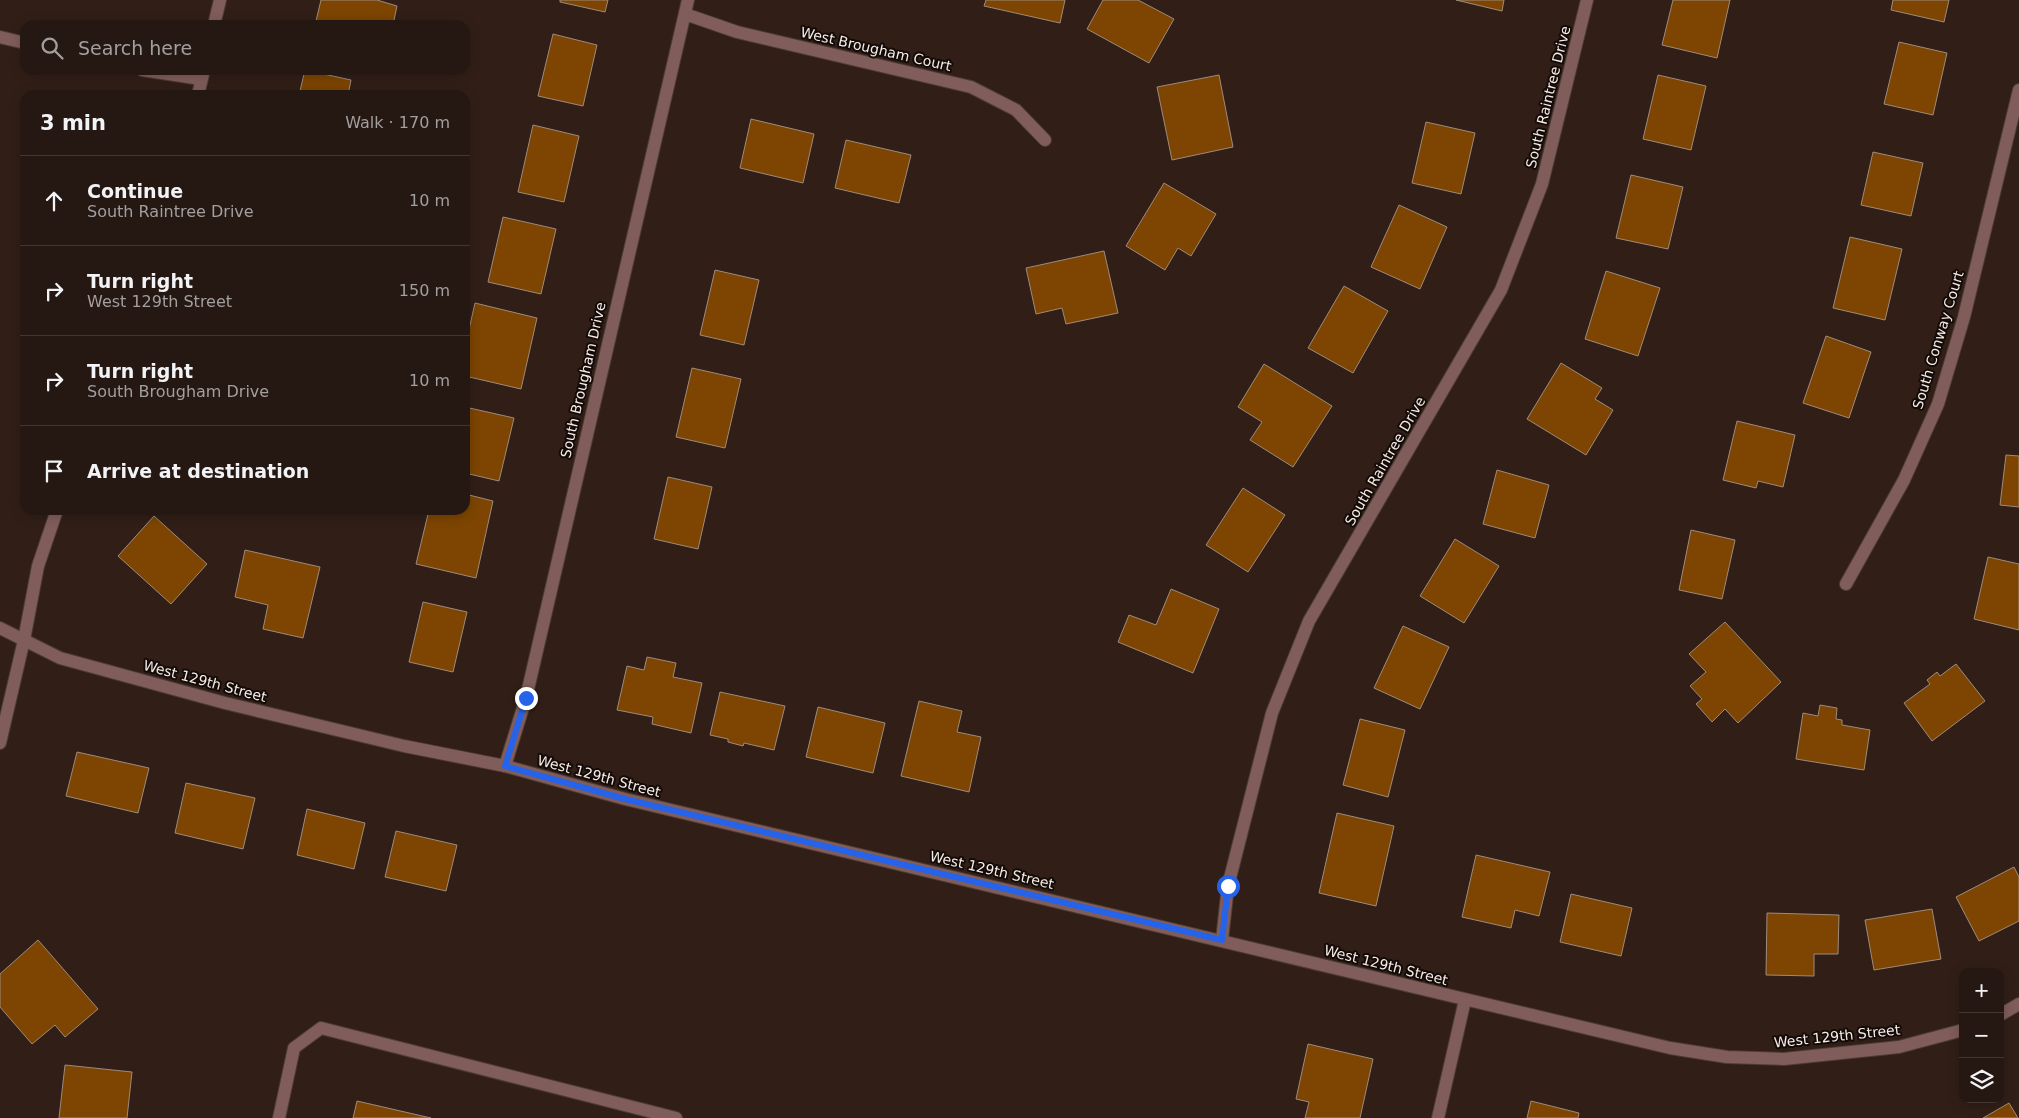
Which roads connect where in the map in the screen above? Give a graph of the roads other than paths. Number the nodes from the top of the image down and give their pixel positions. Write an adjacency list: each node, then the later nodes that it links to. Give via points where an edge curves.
1 (220, 0): 5 (street)
2 (688, 0): 4 (street, South Brougham Drive)
3 (1587, 0): 19 (street, South Raintree Drive, via 1542,184 1501,290 1310,621 1272,713 1228,886)
4 (685, 14): 12 (street, West Brougham Court, via 737,32 971,87 1016,110); 18 (street, South Brougham Drive, via 526,698)
5 (215, 20)
6 (0, 37): 7 (street)
7 (20, 42)
8 (202, 75): 9 (street)
9 (199, 90)
10 (2019, 90): 11 (street, South Conway Court)
11 (2016, 121): 14 (street, South Conway Court, via 1938,404 1904,480)
12 (1045, 140)
13 (55, 515): 16 (street, via 38,566)
14 (1846, 584)
15 (0, 628): 16 (street, West 129th Street)
16 (24, 640): 17 (street); 18 (street, West 129th Street, via 60,658 225,703 404,746)
17 (0, 743)
18 (505, 766): 19 (street, West 129th Street, via 625,799)
19 (1222, 940): 20 (street, West 129th Street)
20 (1465, 1000): 23 (street, West 129th Street, via 1670,1048 1727,1057 1784,1059 1899,1047); 26 (street)
21 (2019, 1004): 22 (street)
22 (2003, 1013)
23 (1959, 1031)
24 (278, 1118): 25 (street, via 294,1048 321,1028)
25 (676, 1118)
26 (1438, 1118)

